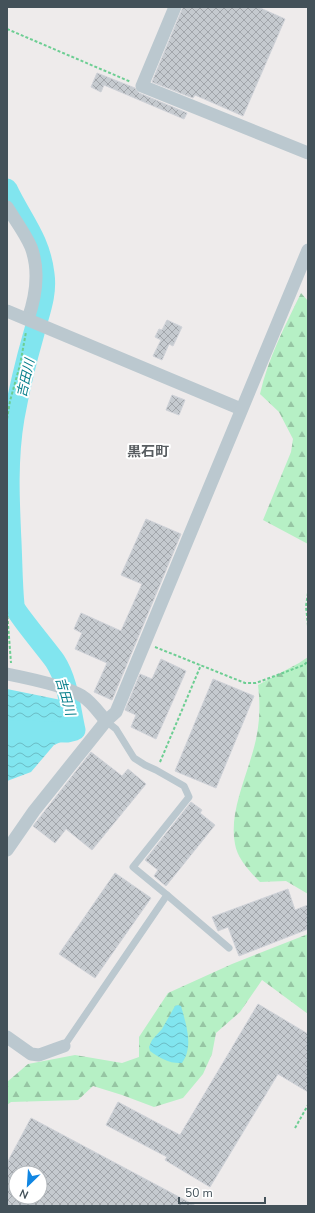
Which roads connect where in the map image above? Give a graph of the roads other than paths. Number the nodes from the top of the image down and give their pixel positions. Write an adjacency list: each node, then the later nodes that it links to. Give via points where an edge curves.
1 (175, 7): 2 (street, via 142,86)
2 (308, 154)
3 (7, 208): 6 (street, via 31,246 34,260 35,289)
4 (308, 250): 7 (street)
5 (7, 311): 6 (street)
6 (29, 320): 7 (street)
7 (241, 409): 9 (street, via 116,712)
8 (9, 675): 9 (street, via 68,689 83,696)
9 (106, 721): 10 (street, via 34,811); 11 (lane, via 116,728 134,758 184,786 189,797 133,867)
10 (7, 850)
11 (167, 895): 12 (lane); 14 (lane)
12 (229, 948)
13 (7, 1037): 14 (street, via 31,1054 39,1055)
14 (64, 1046)

